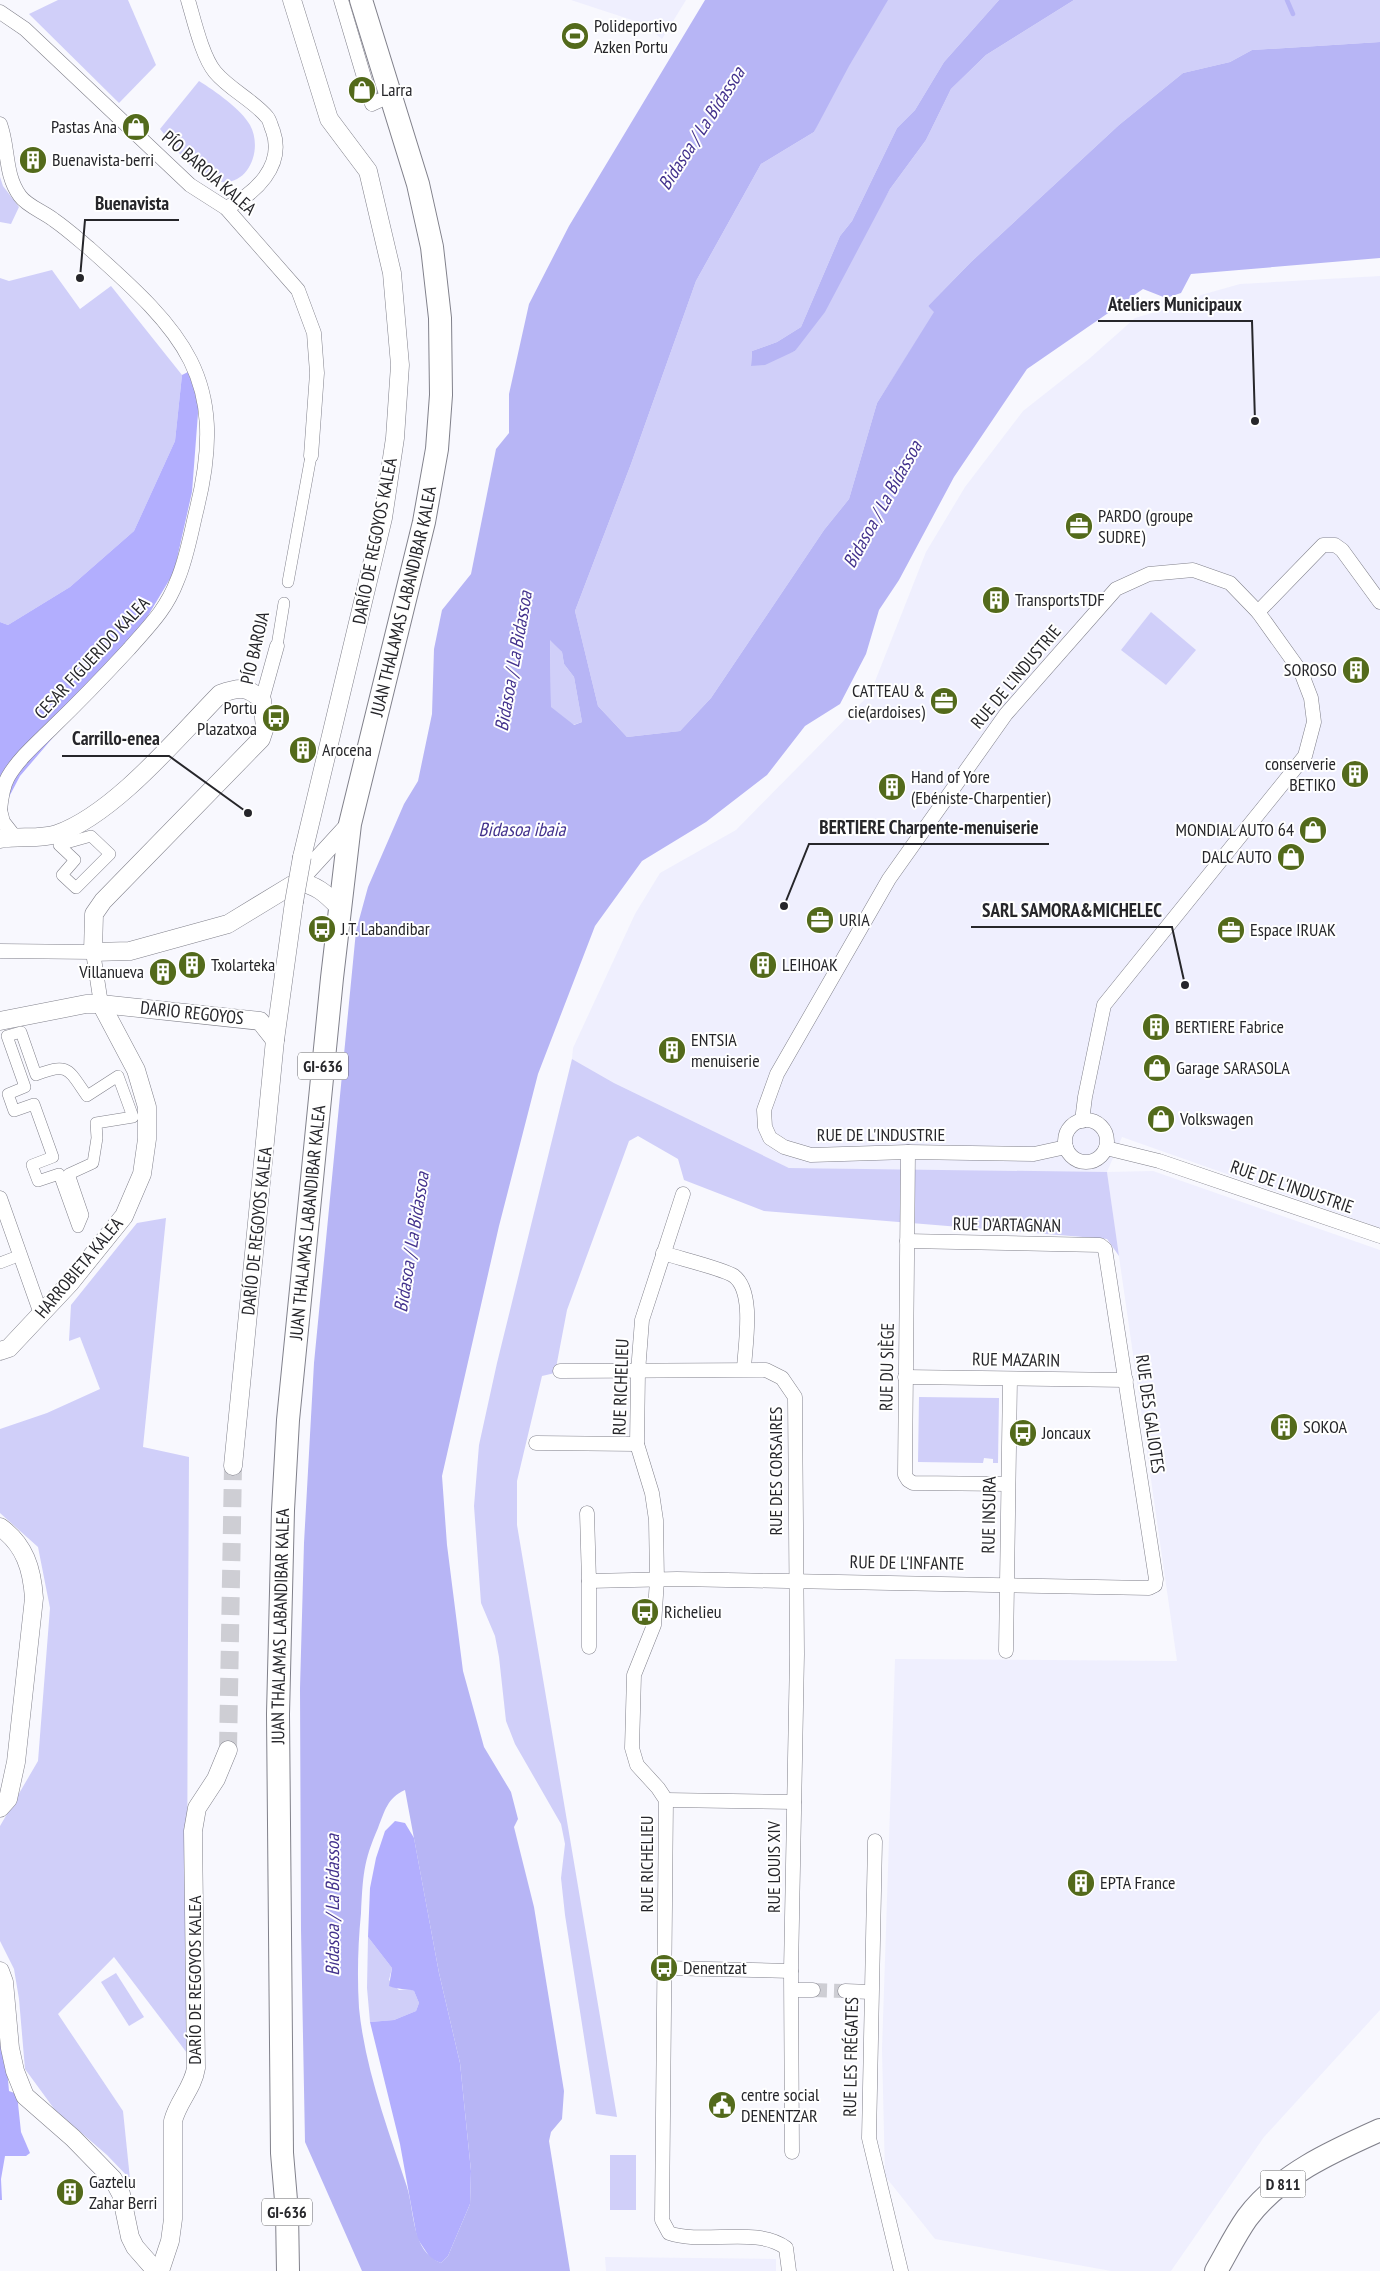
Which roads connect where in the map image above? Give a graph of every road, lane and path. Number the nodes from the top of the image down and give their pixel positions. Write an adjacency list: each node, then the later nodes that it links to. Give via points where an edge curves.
1 (188, 0): 8 (street, via 211,66 268,117 276,142 272,168 259,186 244,200)
2 (292, 0): 24 (street, DARÍO DE REGOYOS KALEA, bridge, via 329,120 368,171 392,272 400,364 395,438 383,518 302,857)
3 (341, 0): 6 (street, via 372,104)
4 (361, 0): 6 (main road, JUAN THALAMAS LABANDIBAR KALEA / GI-636)
5 (0, 12): 8 (street, PÍO BAROJA KALEA, via 25,29 190,185)
6 (392, 99): 17 (main road, JUAN THALAMAS LABANDIBAR KALEA / GI-636, via 418,184 432,246 440,318 441,395 437,449 424,522)
7 (0, 124): 16 (street, CESAR FIGUERIDO KALEA, via 7,166 21,198 68,230 114,271 159,313 180,342 196,372 206,406 208,434 205,473 181,572 171,596 161,614 100,681 24,756 7,779)
8 (226, 208): 9 (street, PÍO BAROJA KALEA, via 298,290 314,333 318,373)
9 (311, 456): 10 (street, PÍO BAROJA KALEA)
10 (288, 582)
11 (1380, 602): 13 (street, via 1342,550 1335,545 1323,545)
12 (284, 604): 14 (street, PÍO BAROJA)
13 (1258, 612): 30 (street, RUE DE L'INDUSTRIE, via 1301,672 1311,698 1314,722 1305,756 1104,1005); 33 (street, RUE DE L'INDUSTRIE, via 1230,583 1193,570 1149,574 1116,589 1006,714 889,879 777,1074 764,1110 765,1127 770,1138 784,1147 811,1155)
14 (277, 646): 15 (street, PÍO BAROJA)
15 (262, 700): 19 (street, via 253,692 236,688 220,694 114,800 56,834); 23 (street, via 265,727 261,738 94,914)
16 (0, 810): 19 (street, CESAR FIGUERIDO KALEA)
17 (350, 824): 20 (street); 21 (main road, JUAN THALAMAS LABANDIBAR KALEA / GI-636)
18 (91, 836): 18 (street, via 110,854 76,888 62,875 75,860 59,845)
19 (7, 838)
20 (297, 882): 21 (street, via 322,890); 23 (street, via 228,924 130,951)
21 (339, 907): 77 (main road, JUAN THALAMAS LABANDIBAR KALEA / GI-636, via 289,1410 283,1510 278,1714)
22 (0, 951): 23 (street)
23 (93, 952): 25 (street)
24 (281, 995): 27 (street); 28 (street, DARÍO DE REGOYOS KALEA)
25 (101, 1004): 26 (street, DARIO REGOYOS); 27 (street, DARIO REGOYOS); 42 (street, HARROBIETA KALEA, via 136,1070 147,1108 148,1139 142,1174 124,1216)
26 (0, 1021)
27 (260, 1021): 28 (street, DARIO REGOYOS)
28 (275, 1040): 52 (street, DARÍO DE REGOYOS KALEA)
29 (118, 1076): 29 (street, via 133,1117 96,1123 98,1138 93,1163 69,1174 83,1216 78,1227 59,1174 38,1181 34,1173 32,1164 53,1157 34,1104 14,1111 8,1094 25,1087 7,1036 21,1032 36,1074 61,1067 87,1096)
30 (1082, 1121): 31 (street, via 1066,1134); 32 (street, via 1096,1123 1102,1128)
31 (1066, 1147): 32 (street, via 1073,1158 1086,1162 1098,1158); 33 (street, RUE DE L'INDUSTRIE, via 1034,1154)
32 (1106, 1148): 36 (street, RUE DE L'INDUSTRIE, via 1159,1161)
33 (908, 1152): 37 (street, RUE DU SIÈGE)
34 (683, 1194): 39 (street, RUE RICHELIEU)
35 (0, 1198): 42 (street)
36 (1380, 1236)
37 (907, 1242): 38 (street, RUE D'ARTAGNAN, via 1100,1245); 47 (street, RUE DU SIÈGE)
38 (1106, 1249): 49 (street, RUE DES GALIOTES)
39 (663, 1253): 44 (street, via 733,1275 743,1286 748,1309); 46 (street, RUE RICHELIEU, via 642,1320)
40 (13, 1258): 41 (street)
41 (0, 1263)
42 (42, 1314): 43 (street, HARROBIETA KALEA, via 9,1348)
43 (0, 1351)
44 (744, 1369): 46 (street, RUE DES CORSAIRES); 58 (street, RUE DES CORSAIRES, via 766,1370 782,1378 795,1397)
45 (560, 1370): 46 (street, RUE DES CORSAIRES)
46 (638, 1372): 51 (street, RUE RICHELIEU)
47 (906, 1377): 48 (street, RUE MAZARIN); 53 (street, RUE DU SIÈGE, via 905,1475 908,1480 913,1483)
48 (1010, 1379): 49 (street, RUE MAZARIN); 53 (street, RUE INSURA)
49 (1126, 1380): 60 (street, RUE DES GALIOTES)
50 (536, 1443): 51 (street)
51 (637, 1444): 56 (street, RUE RICHELIEU, via 652,1493 656,1520)
52 (234, 1466)
53 (1008, 1484): 59 (street, RUE INSURA)
54 (587, 1512): 57 (street)
55 (0, 1527): 66 (street, via 21,1549 32,1573 34,1598 16,1762 8,1799)
56 (657, 1580): 57 (street, RUE DE L'INFANTE); 58 (street, RUE DE L'INFANTE); 64 (street, RUE RICHELIEU, via 654,1625 634,1675 631,1736 636,1765)
57 (589, 1581): 61 (street)
58 (797, 1582): 59 (street, RUE DE L'INFANTE); 65 (street, RUE LOUIS XIV)
59 (1008, 1584): 60 (street, RUE DE L'INFANTE, via 1149,1588); 62 (street, RUE INSURA)
60 (1155, 1585)
61 (589, 1648)
62 (1006, 1651)
63 (228, 1750): 79 (street, DARÍO DE REGOYOS KALEA, via 216,1779 197,1808 193,1831 196,2068 193,2083 173,2121 173,2219)
64 (666, 1800): 65 (street); 68 (street, RUE RICHELIEU)
65 (794, 1802): 70 (street, RUE LOUIS XIV)
66 (0, 1808)
67 (875, 1841): 74 (street, RUE LES FRÉGATES)
68 (664, 1968): 70 (street); 82 (street, RUE RICHELIEU, via 664,2227 680,2237 777,2241 786,2248)
69 (0, 1971): 78 (street, via 15,2071 25,2096 113,2179 130,2237)
70 (792, 1971): 71 (street, RUE LOUIS XIV)
71 (792, 1990): 72 (street); 76 (street, RUE LOUIS XIV)
72 (813, 1990)
73 (845, 1991): 74 (street)
74 (872, 1992): 83 (street, RUE LES FRÉGATES, via 869,2138)
75 (1380, 2130): 84 (main road, D 811, via 1310,2165 1272,2193 1247,2218)
76 (792, 2152)
77 (282, 2153): 80 (main road, JUAN THALAMAS LABANDIBAR KALEA / GI-636); 81 (main road, JUAN THALAMAS LABANDIBAR KALEA / GI-636)
78 (156, 2271)
79 (160, 2271)
80 (280, 2271)
81 (288, 2271)
82 (789, 2271)
83 (901, 2271)
84 (1216, 2271)

